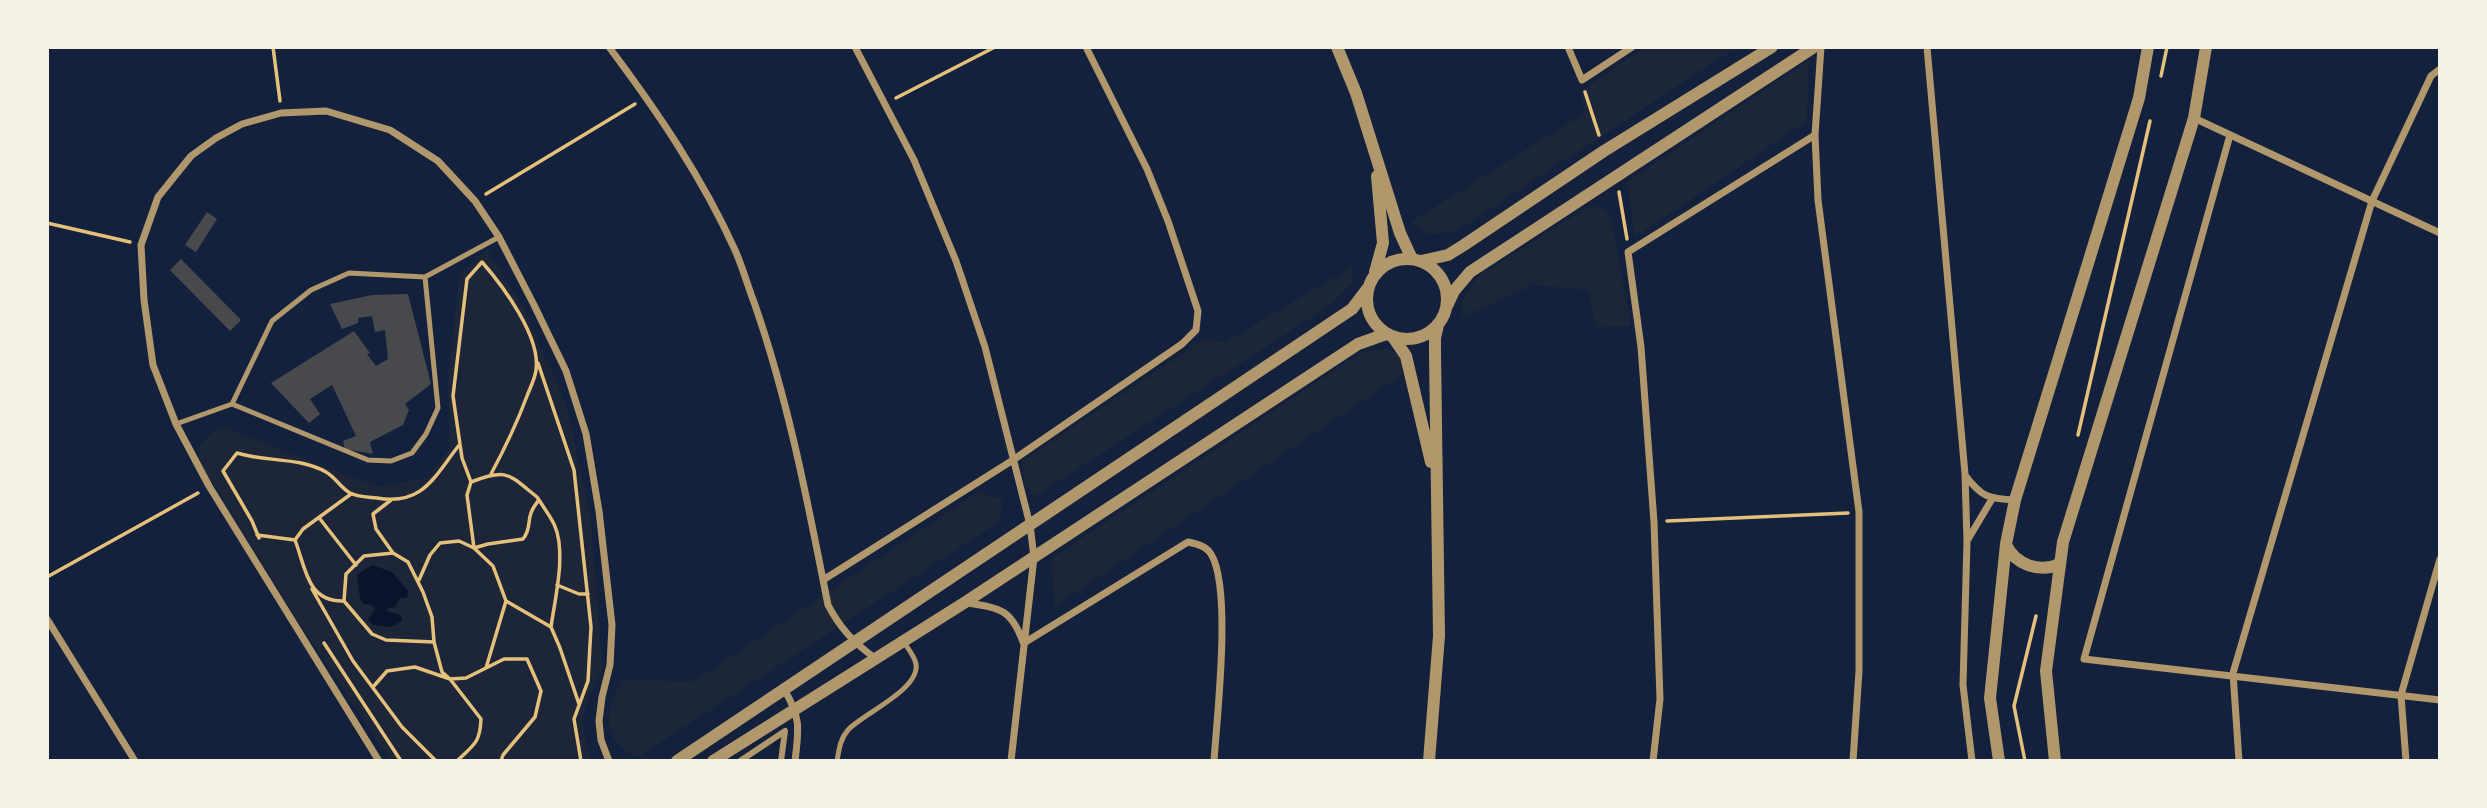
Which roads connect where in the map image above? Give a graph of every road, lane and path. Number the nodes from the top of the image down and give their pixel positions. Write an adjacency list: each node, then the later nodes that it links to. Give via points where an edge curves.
1 (273, 47): 21 (path)
2 (609, 47): 19 (street)
3 (855, 47): 20 (street)
4 (995, 47): 20 (path)
5 (1086, 47): 48 (street, via 1168,221 1198,311 1196,330)
6 (1337, 47): 26 (street)
7 (1568, 47): 17 (street)
8 (1632, 47): 17 (street)
9 (1772, 47): 27 (street)
10 (1814, 47): 28 (street)
11 (1821, 47): 24 (street)
12 (1927, 47): 50 (street)
13 (2148, 47): 58 (street, via 2139,98)
14 (2167, 47): 18 (path)
15 (2206, 47): 23 (street)
16 (2440, 69): 30 (street, via 2431,76)
17 (1582, 80): 27 (path)
18 (2158, 88)
19 (647, 97): 29 (path); 75 (street, via 693,168 740,264 772,355)
20 (885, 103): 48 (street, via 956,261 985,347)
21 (281, 113): 29 (street, via 326,111 390,130 438,161); 34 (street, via 242,124 191,156 158,197)
22 (2152, 115): 46 (path)
23 (2194, 118): 25 (street); 72 (street)
24 (1815, 135): 35 (street); 59 (street, via 1818,200)
25 (2230, 135): 30 (street); 93 (street, via 2084,659)
26 (1373, 144): 36 (street, via 1400,233); 37 (street, via 1383,243)
27 (1604, 151): 36 (street, via 1448,255)
28 (1616, 176): 35 (path); 40 (street, via 1470,272)
29 (475, 201): 33 (street)
30 (2372, 201): 32 (street); 93 (street)
31 (47, 223): 34 (path)
32 (2440, 233)
33 (499, 237): 38 (lane); 108 (street, via 566,371 586,435 612,625 599,721)
34 (141, 245): 45 (street, via 153,365)
35 (1629, 252): 61 (street)
36 (1416, 260): 37 (street, via 1391,262); 40 (street, via 1433,268 1442,279)
37 (1374, 276): 39 (street)
38 (425, 277): 44 (lane, via 349,273 311,290 272,321); 44 (lane, via 438,408 412,453 391,461 368,460)
39 (1368, 288): 42 (street, via 1370,314); 62 (street, via 1352,309)
40 (1447, 306): 41 (street)
41 (1438, 325): 42 (street, via 1418,338); 53 (street)
42 (1390, 335): 53 (street, via 1410,369); 70 (street, via 1359,344)
43 (536, 358): 47 (path, via 522,318 482,262 467,279 457,353 453,396); 49 (path, via 536,372 513,433); 79 (path, via 574,470)
44 (232, 404): 45 (lane)
45 (176, 424): 52 (street)
46 (2077, 438)
47 (460, 444): 51 (path); 55 (path, via 434,481 416,495)
48 (1013, 460): 62 (street); 75 (street)
49 (491, 474): 51 (path); 57 (path, via 508,474)
50 (1965, 474): 56 (street, via 1975,489); 65 (street)
51 (471, 482): 68 (path, via 467,495)
52 (209, 486): 74 (path); 102 (street)
53 (1437, 493): 117 (street, via 1439,636)
54 (351, 494): 55 (path); 60 (path); 63 (path, via 326,472 294,461 237,453 223,471)
55 (393, 498): 69 (path, via 373,514 376,529)
56 (1992, 499): 58 (street); 65 (street)
57 (539, 500): 68 (path, via 530,511 529,531 523,540); 77 (path, via 555,525)
58 (2015, 500): 67 (street)
59 (1859, 512): 61 (path); 119 (street, via 1859,671)
60 (320, 519): 64 (path); 73 (path)
61 (1654, 522): 118 (street, via 1660,699)
62 (1030, 525): 70 (street); 89 (street)
63 (257, 535): 64 (path); 66 (path)
64 (295, 540): 78 (path)
65 (1967, 542): 120 (street, via 1963,685)
66 (261, 543)
67 (2006, 544): 72 (street, via 2011,554 2031,567); 121 (street, via 1990,698)
68 (474, 548): 76 (path, via 459,541 440,543); 81 (path, via 493,566)
69 (393, 553): 73 (path, via 364,556); 76 (path, via 408,562)
70 (1034, 557): 82 (street); 90 (street)
71 (2440, 559): 97 (street)
72 (2060, 564): 123 (street, via 2046,671)
73 (356, 565): 80 (path, via 346,574)
74 (47, 577)
75 (823, 580): 89 (street, via 837,624)
76 (418, 582): 88 (path, via 432,617)
77 (557, 586): 79 (path); 85 (path)
78 (312, 589): 80 (path, via 329,601); 95 (path)
79 (588, 594): 99 (path, via 588,681)
80 (344, 601): 88 (path, via 372,634 386,640)
81 (506, 601): 85 (path); 92 (path)
82 (964, 603): 87 (street); 90 (street, via 1006,612)
83 (2038, 606): 122 (path, via 2014,706)
84 (47, 619): 101 (street)
85 (551, 627): 99 (path)
86 (319, 636): 103 (path)
87 (903, 640): 91 (street); 114 (lane, via 916,665 914,676 848,730)
88 (434, 642): 94 (path, via 442,672)
89 (854, 643): 91 (street); 96 (street)
90 (1024, 643): 115 (street); 116 (street, via 1188,542 1199,544 1210,552 1219,572 1223,610)
91 (875, 658): 100 (street)
92 (486, 670): 94 (path); 106 (path, via 505,659 527,659 541,691 535,717)
93 (2232, 677): 97 (street); 124 (street)
94 (450, 679): 95 (path, via 415,667 387,671); 105 (path, via 481,719 473,748)
95 (373, 687): 104 (path, via 402,727)
96 (784, 689): 100 (street); 109 (street)
97 (2401, 695): 98 (street); 125 (street)
98 (2440, 699)
99 (579, 705): 107 (path, via 574,719)
100 (796, 709): 110 (street); 113 (street)
101 (135, 761)
102 (379, 761)
103 (401, 761)
104 (436, 761)
105 (457, 761)
106 (501, 761)
107 (581, 761)
108 (609, 761)
109 (677, 761)
110 (713, 761)
111 (740, 761): 112 (street, via 785,731)
112 (781, 761)
113 (795, 761)
114 (837, 761)
115 (1011, 761)
116 (1214, 761)
117 (1429, 761)
118 (1653, 761)
119 (1853, 761)
120 (1972, 761)
121 (1999, 761)
122 (2025, 761)
123 (2055, 761)
124 (2239, 761)
125 (2406, 761)

